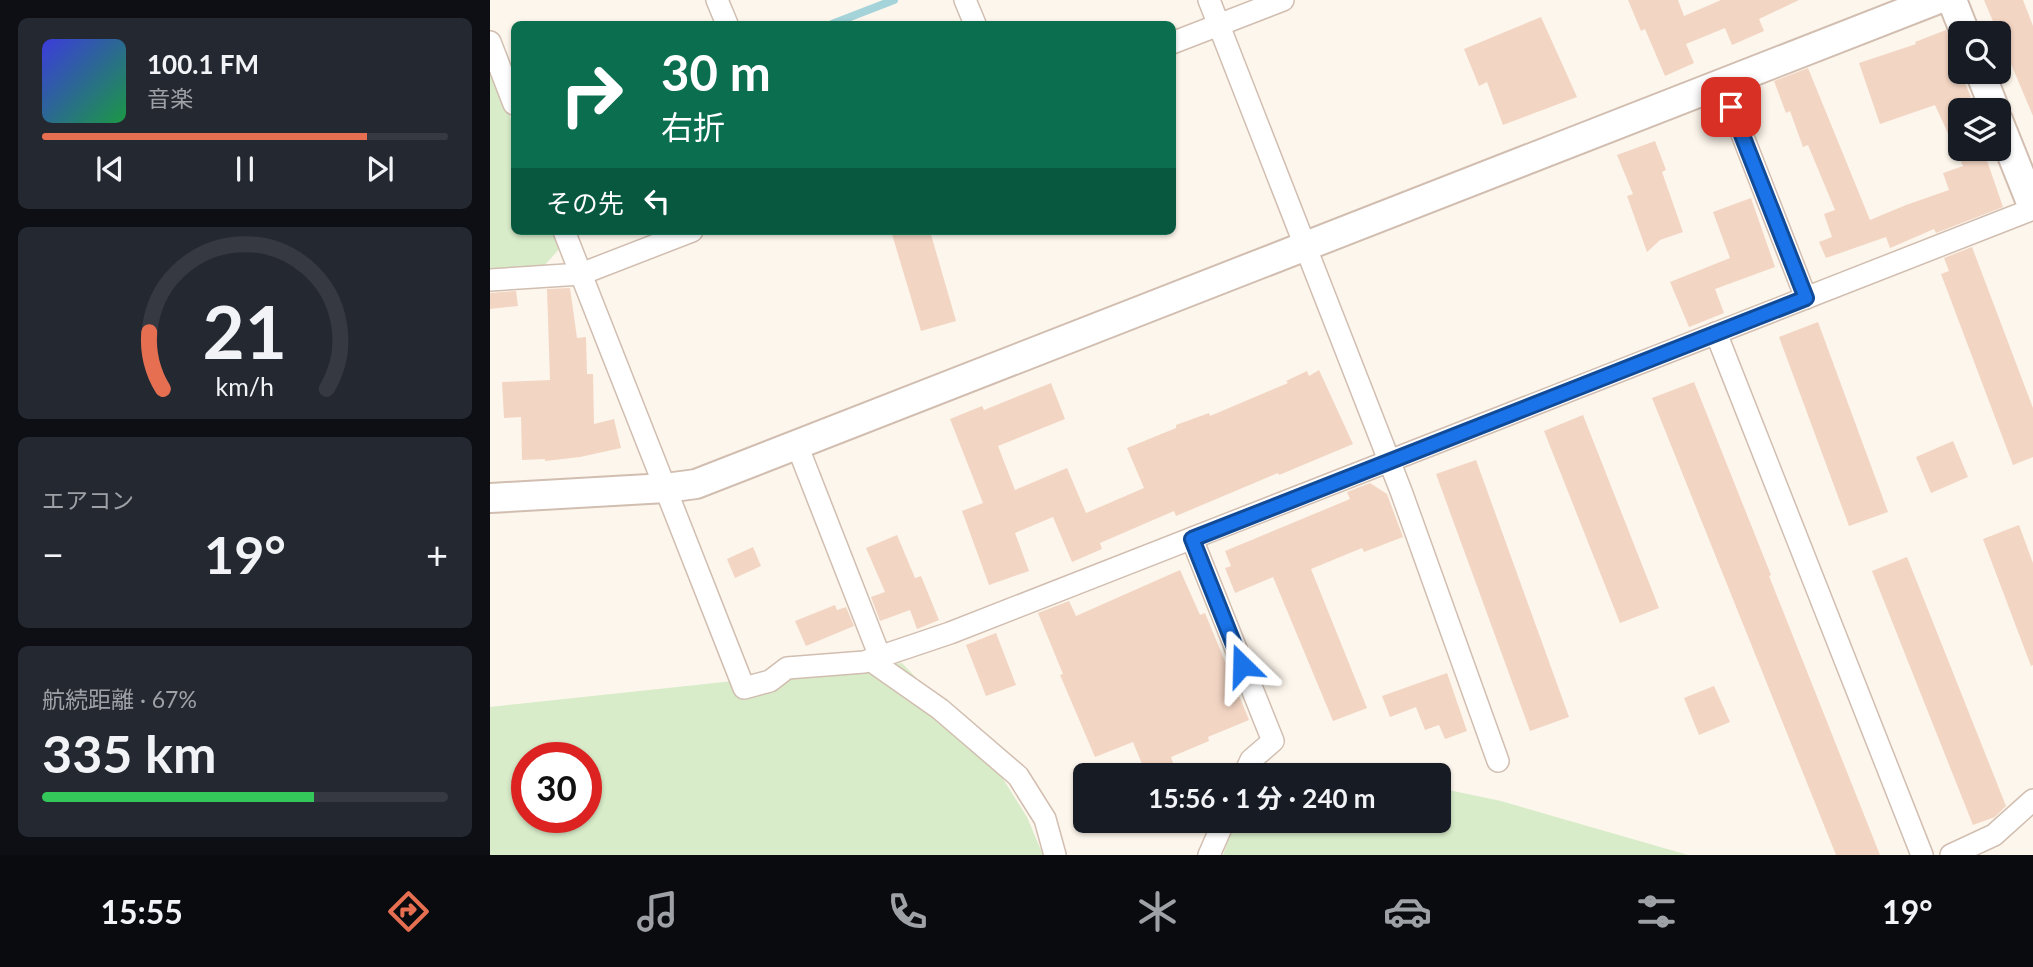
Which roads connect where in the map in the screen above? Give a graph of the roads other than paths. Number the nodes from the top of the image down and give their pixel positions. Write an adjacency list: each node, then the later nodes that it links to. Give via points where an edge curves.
1 (717, 0): 7 (street)
2 (965, 0): 8 (street)
3 (1209, 0): 10 (street)
4 (1283, 0): 10 (street)
5 (1936, 0): 13 (street)
6 (1952, 0): 9 (street)
7 (726, 21)
8 (974, 21)
9 (1960, 21)
10 (1219, 25): 11 (street); 19 (street)
11 (1176, 41)
12 (490, 42): 14 (street)
13 (1722, 83): 19 (street); 22 (street)
14 (511, 96)
15 (2011, 152): 16 (street)
16 (2032, 205): 22 (street)
17 (566, 235): 20 (street)
18 (682, 235): 20 (street)
19 (1305, 246): 24 (street); 25 (street)
20 (581, 274): 21 (street); 26 (street)
21 (490, 280)
22 (1806, 298): 23 (street)
23 (1716, 333): 25 (street); 36 (street)
24 (797, 445): 26 (street, via 696,484); 29 (street)
25 (1389, 461): 28 (street); 30 (street)
26 (666, 488): 27 (street); 29 (street, via 744,688 770,681 787,668)
27 (490, 498)
28 (1192, 539): 29 (street); 31 (street, via 1273,741)
29 (875, 658): 34 (street, via 1018,776 1045,819)
30 (1498, 761)
31 (1250, 763)
32 (2033, 800): 37 (street, via 1994,835)
33 (1219, 833): 35 (street)
34 (1055, 855)
35 (1209, 855)
36 (1922, 855)
37 (1951, 855)

